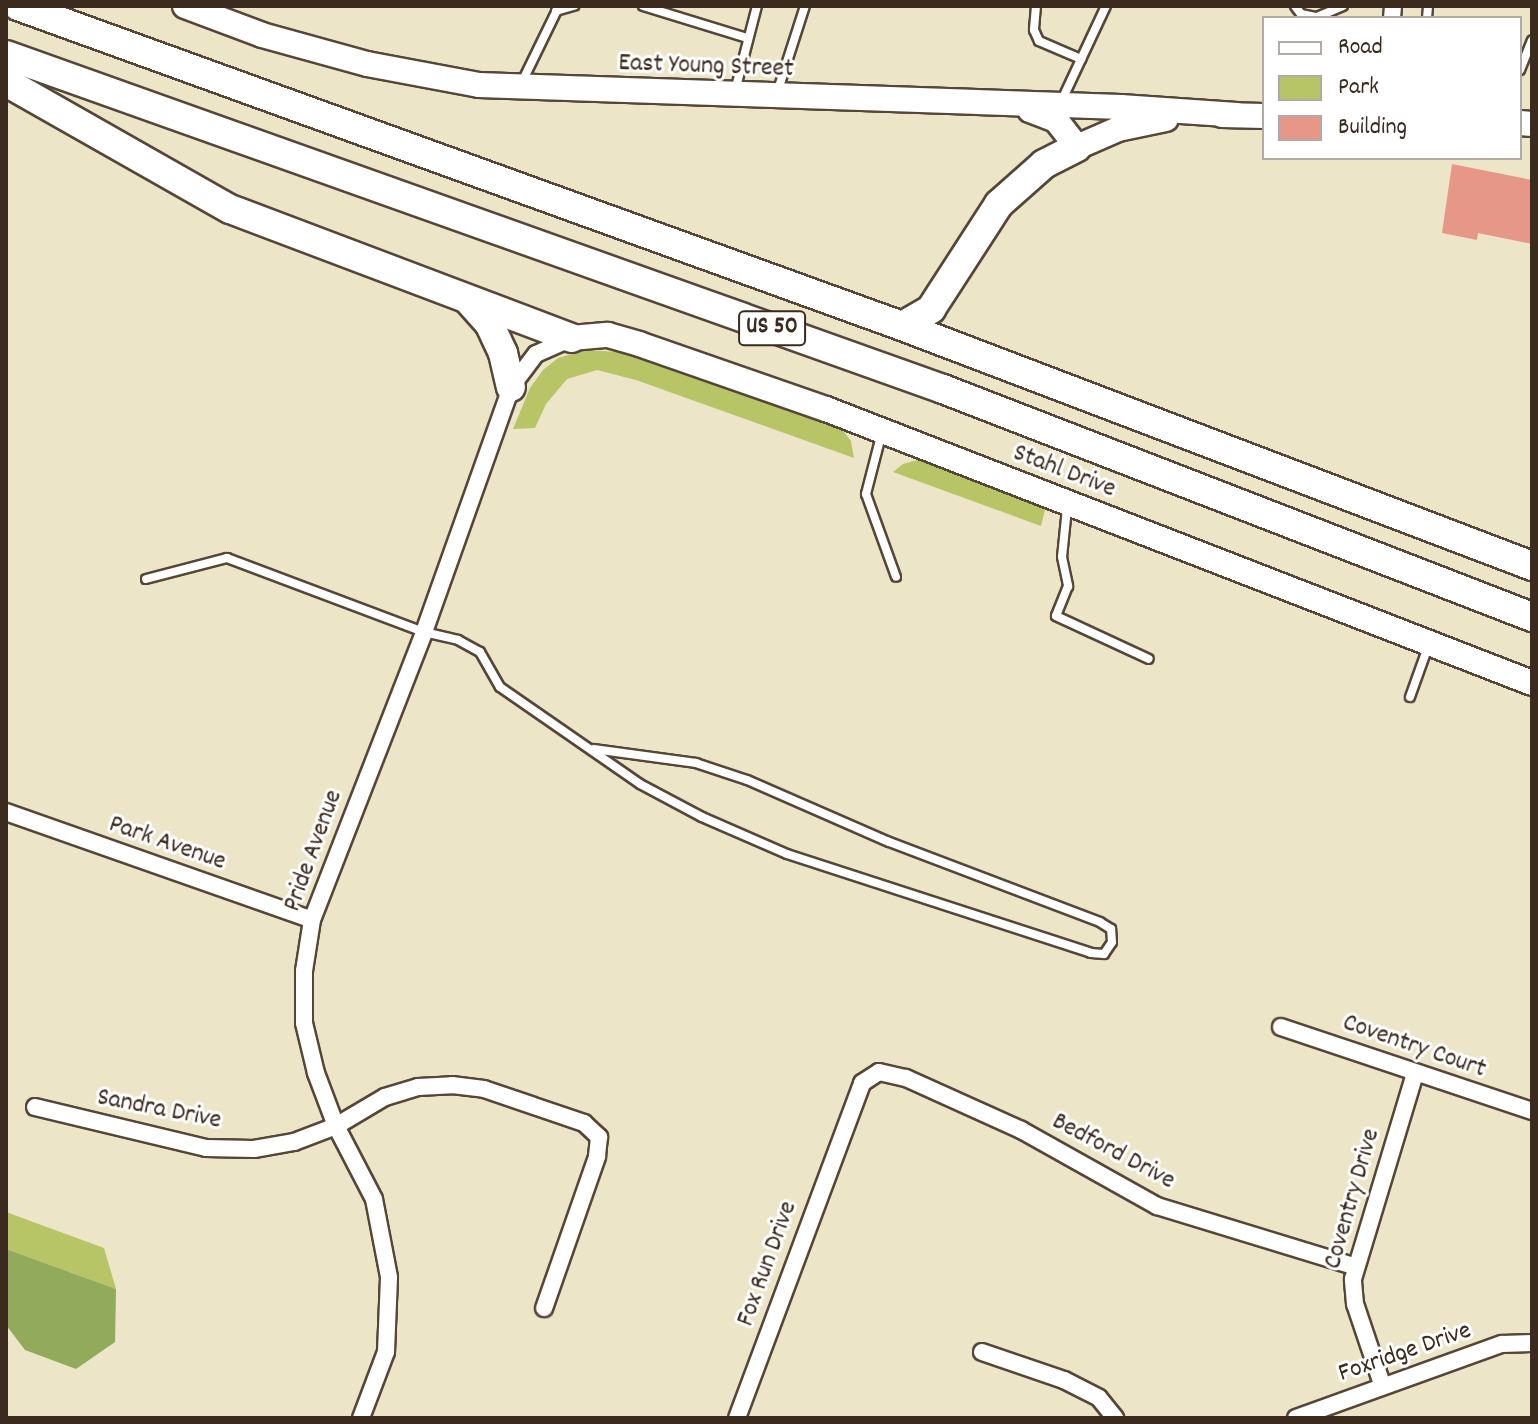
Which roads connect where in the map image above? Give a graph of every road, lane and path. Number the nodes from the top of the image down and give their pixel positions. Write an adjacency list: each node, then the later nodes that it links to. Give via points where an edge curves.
1 (18, 6): 29 (highway, US 50)
2 (185, 6): 20 (main road, East Young Street, via 262,35 367,64)
3 (574, 6): 11 (lane)
4 (643, 6): 14 (lane)
5 (757, 6): 14 (lane)
6 (805, 6): 22 (lane)
7 (1036, 6): 17 (lane, via 1034,30 1039,41)
8 (1106, 6): 17 (lane)
9 (1295, 6): 12 (lane)
10 (1343, 6): 13 (lane)
11 (557, 8): 20 (lane)
12 (1312, 16)
13 (1319, 16)
14 (747, 38): 21 (lane)
15 (1532, 40): 18 (lane)
16 (6, 55): 37 (highway, US 50, via 943,389)
17 (1081, 59): 24 (lane)
18 (1522, 65)
19 (6, 82): 28 (highway, via 230,209)
20 (519, 88): 21 (main road, East Young Street)
21 (734, 96): 22 (main road, East Young Street)
22 (775, 98): 23 (main road, East Young Street)
23 (1020, 106): 24 (main road, East Young Street); 27 (main road, via 1056,120)
24 (1059, 107): 25 (main road, East Young Street)
25 (1237, 115): 26 (main road, East Young Street); 27 (main road, East Young Street, via 1172,117 1118,129)
26 (1262, 116)
27 (1077, 147): 29 (highway, via 1044,164 999,204 931,309)
28 (467, 299): 30 (highway); 31 (highway, via 489,323)
29 (902, 326): 34 (highway, US 50)
30 (571, 338): 31 (street, Pride Avenue, via 536,354); 32 (main road, Stahl Drive, via 608,335 639,344)
31 (511, 387): 38 (street, Pride Avenue)
32 (882, 431): 33 (main road, Stahl Drive); 35 (lane, via 866,494)
33 (1068, 503): 39 (main road, Stahl Drive); 40 (lane, via 1062,557 1068,586 1056,616)
34 (1532, 566)
35 (896, 577)
36 (146, 579): 38 (lane, via 227,558)
37 (1532, 617)
38 (424, 632): 43 (lane, via 472,646 500,687); 45 (street, Pride Avenue)
39 (1429, 644): 41 (main road, Stahl Drive); 42 (lane)
40 (1149, 659)
41 (1532, 683)
42 (1410, 697)
43 (594, 749): 43 (lane, via 640,784 689,811 787,854 1091,953 1104,954 1112,942 1111,929 1100,922 889,842 747,780 696,763)
44 (6, 812): 45 (street, Park Avenue)
45 (312, 920): 51 (street, Pride Avenue, via 304,971 304,1023)
46 (1281, 1027): 47 (street, Coventry Court)
47 (1415, 1073): 50 (street, Coventry Court); 52 (street, Coventry Drive)
48 (901, 1076): 52 (street, Bedford Drive, via 1021,1130 1157,1206); 58 (street, Fox Run Drive, via 879,1072 862,1083)
49 (35, 1107): 51 (street, Sandra Drive, via 206,1148 254,1149 294,1142)
50 (1532, 1111)
51 (336, 1126): 53 (street, Sandra Drive, via 385,1097 418,1087 452,1085 484,1089 584,1123 599,1137 597,1157); 57 (street, Pride Avenue, via 374,1199 389,1277 386,1352)
52 (1356, 1267): 56 (street, Coventry Drive, via 1355,1304)
53 (544, 1308)
54 (1532, 1343): 56 (street, Foxridge Drive, via 1502,1344)
55 (982, 1352): 59 (street, via 1064,1380 1099,1398)
56 (1382, 1384): 60 (street, Foxridge Drive)
57 (361, 1418)
58 (737, 1418)
59 (1115, 1418)
60 (1296, 1418)

